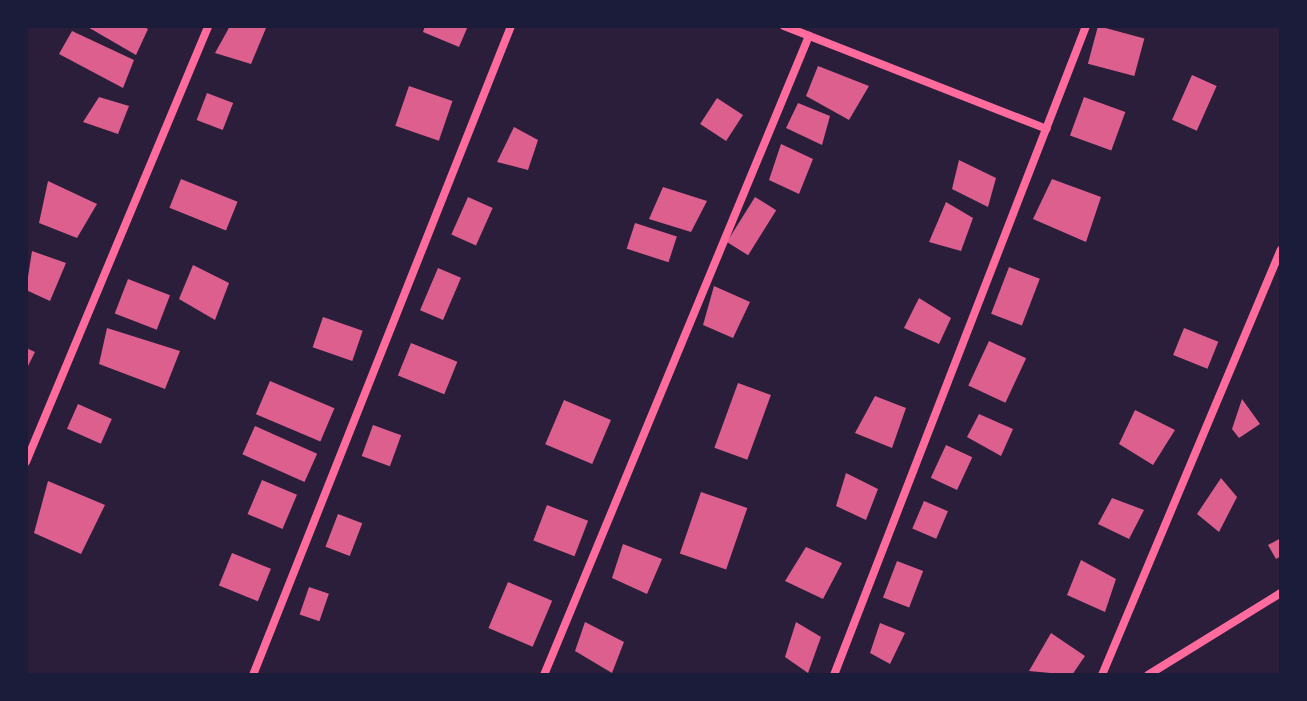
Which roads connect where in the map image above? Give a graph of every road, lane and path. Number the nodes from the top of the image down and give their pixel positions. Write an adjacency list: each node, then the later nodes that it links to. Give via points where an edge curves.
1 (208, 26): 8 (street)
2 (511, 26): 10 (street)
3 (784, 26): 5 (street)
4 (1086, 26): 6 (street)
5 (809, 36): 6 (street); 11 (street)
6 (1047, 129): 12 (street)
7 (1281, 250): 13 (street)
8 (26, 462)
9 (1281, 593): 14 (street)
10 (253, 675)
11 (544, 675)
12 (834, 675)
13 (1102, 675)
14 (1148, 675)

